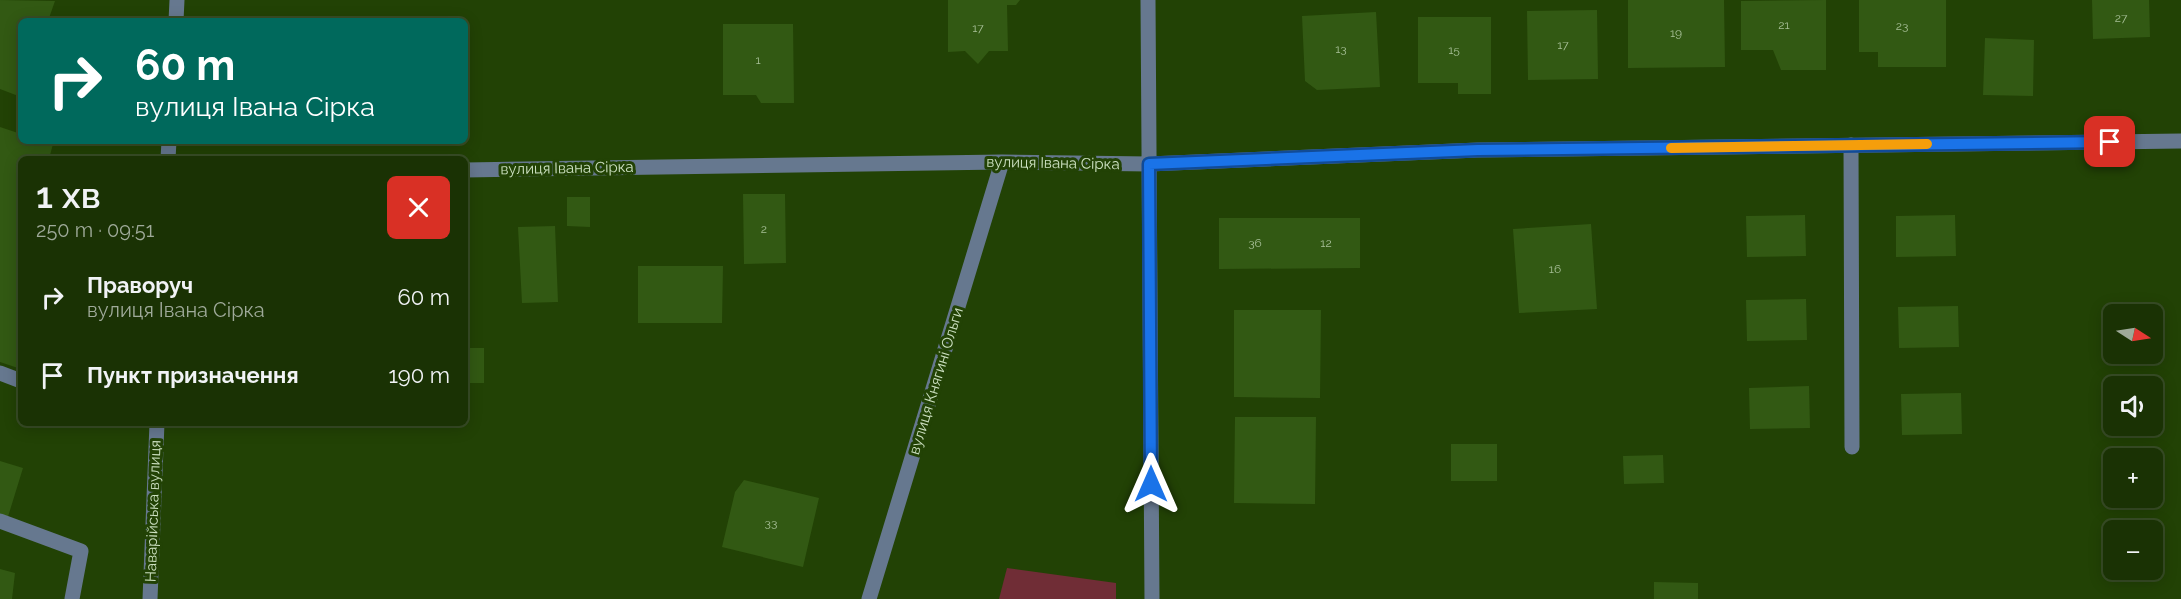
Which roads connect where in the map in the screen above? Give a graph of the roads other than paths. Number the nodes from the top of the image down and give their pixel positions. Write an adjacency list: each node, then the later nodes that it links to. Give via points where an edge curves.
1 (177, 0): 3 (street)
2 (1148, 0): 7 (street)
3 (176, 18)
4 (2181, 141): 5 (street, вулиця Івана Сірка)
5 (1851, 145): 7 (street, вулиця Івана Сірка, via 1478,150); 12 (street)
6 (1002, 162): 7 (street, вулиця Івана Сірка); 8 (street, вулиця Івана Сірка); 16 (street, вулиця Княгині Ольги)
7 (1149, 164): 17 (street)
8 (468, 170)
9 (0, 373): 10 (street)
10 (18, 380)
11 (154, 426): 15 (street, Наварійська вулиця)
12 (1852, 447)
13 (0, 521): 14 (street, via 81,551)
14 (72, 599)
15 (150, 599)
16 (869, 599)
17 (1152, 599)

